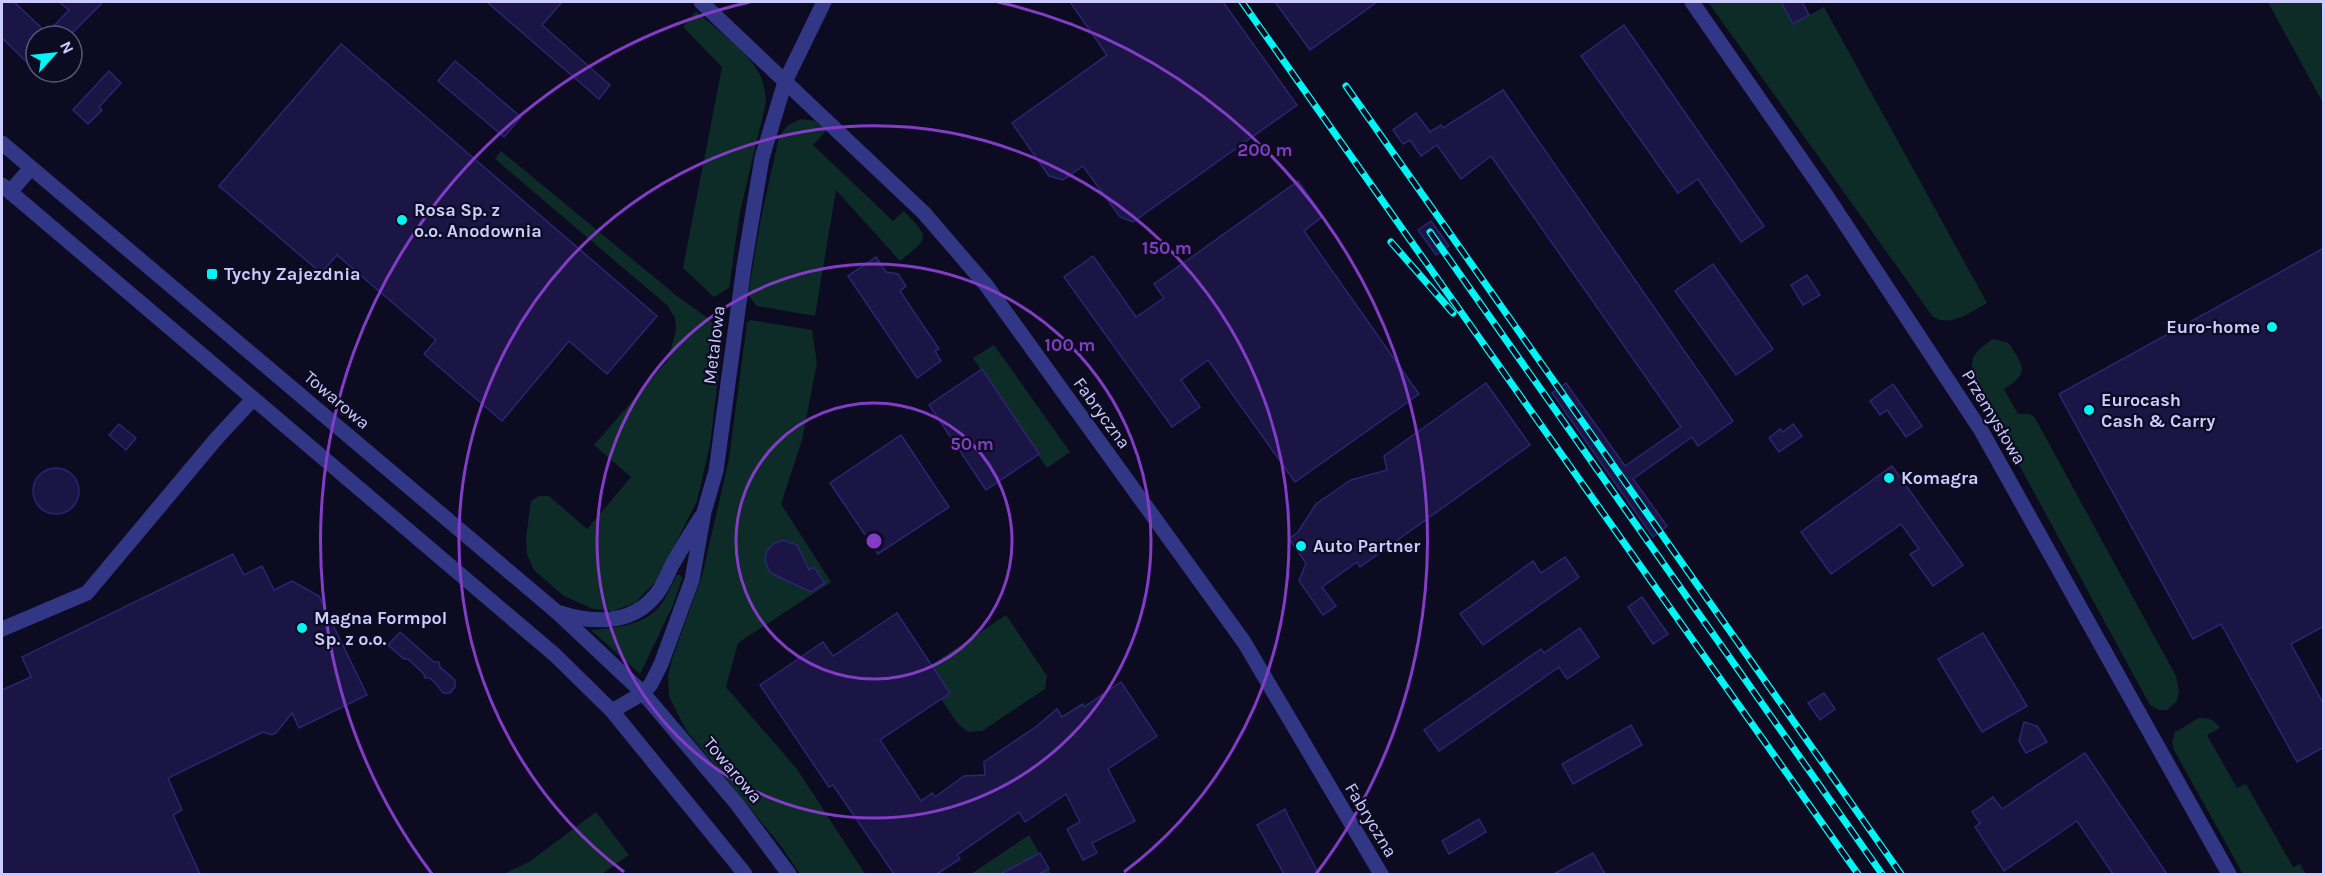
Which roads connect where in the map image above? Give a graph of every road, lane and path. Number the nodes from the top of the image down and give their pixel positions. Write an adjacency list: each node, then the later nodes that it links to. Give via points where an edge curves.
1 (701, 2): 4 (street, Fabryczna)
2 (824, 2): 4 (street, Metalowa)
3 (1692, 2): 17 (street, Przemysłowa, via 1830,201 1982,432)
4 (785, 82): 9 (street, Metalowa, via 762,158 716,471); 16 (street, Fabryczna, via 924,213 986,285 1244,642)
5 (2, 143): 6 (street, Towarowa)
6 (30, 169): 7 (street); 10 (street, Towarowa)
7 (6, 188): 8 (street)
8 (253, 399): 11 (street, via 87,593); 13 (street, via 555,656)
9 (704, 512): 10 (street, via 656,596 643,608 630,615 590,621); 12 (street, Metalowa, via 692,580 656,675)
10 (558, 612): 12 (street, Towarowa)
11 (2, 629)
12 (643, 693): 13 (street); 15 (street, Towarowa, via 737,804)
13 (612, 711): 14 (street)
14 (745, 874)
15 (789, 874)
16 (1380, 874)
17 (2229, 874)

